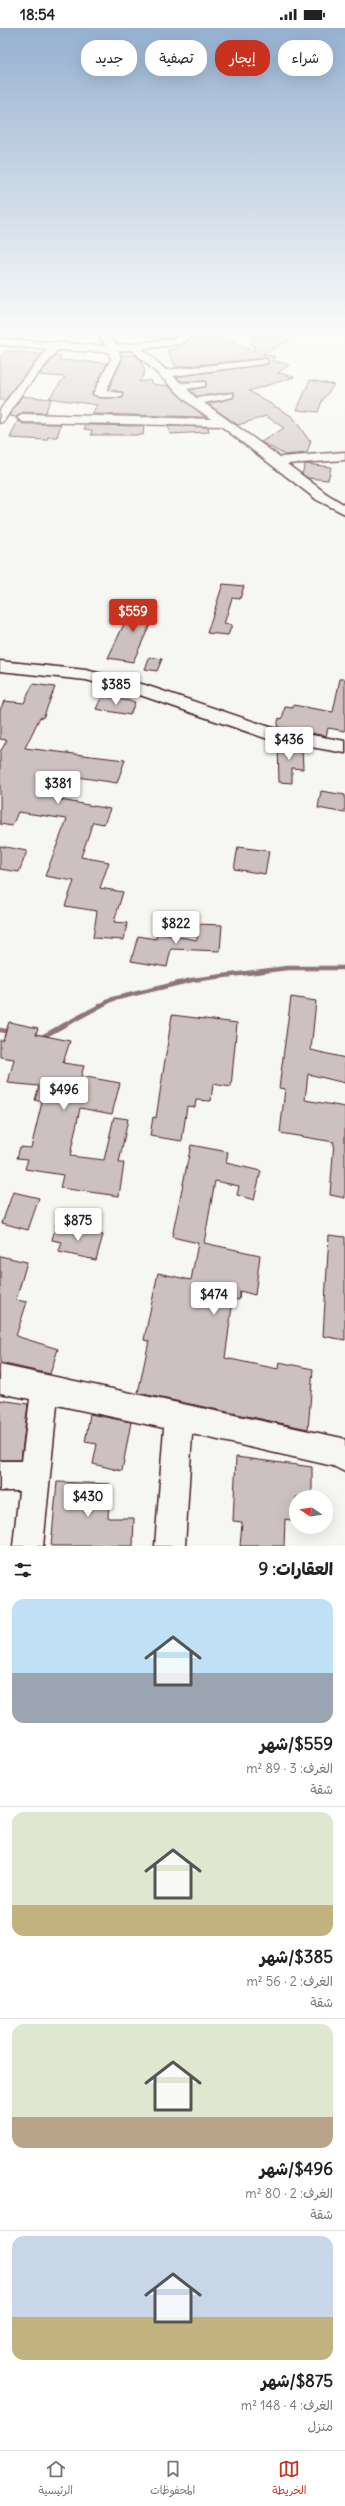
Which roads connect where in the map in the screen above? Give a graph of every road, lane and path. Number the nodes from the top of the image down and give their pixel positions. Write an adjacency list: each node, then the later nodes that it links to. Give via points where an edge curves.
1 (12, 401): 5 (street)
2 (200, 401): 3 (street)
3 (194, 402): 6 (street)
4 (23, 418): 6 (street)
5 (0, 419)
6 (222, 423): 8 (street)
7 (345, 456): 8 (street)
8 (277, 461): 9 (street, via 294,477)
9 (345, 510)
10 (0, 666): 11 (street, via 86,675 139,689 271,734)
11 (345, 747)
12 (0, 1379): 13 (street)
13 (45, 1388): 14 (street); 17 (street)
14 (179, 1418): 15 (street, via 308,1445 342,1453); 19 (street)
15 (345, 1457)
16 (0, 1476): 17 (street)
17 (35, 1476): 18 (street)
18 (28, 1546)
19 (170, 1546)

